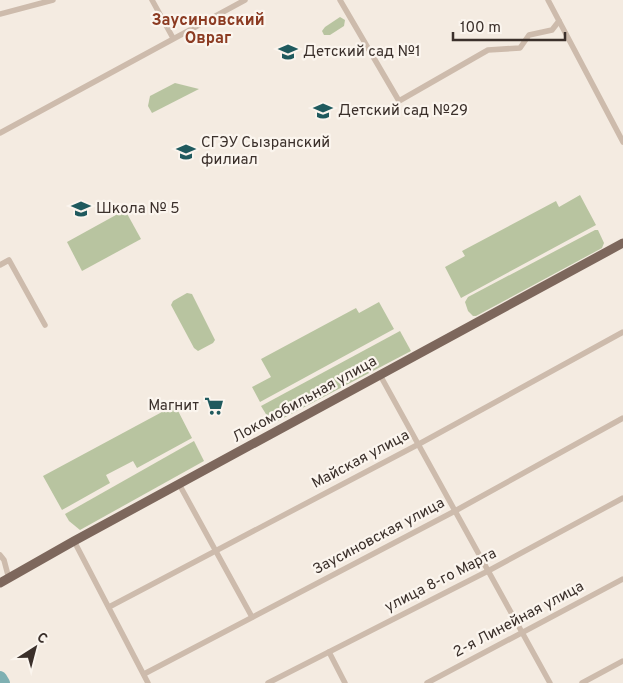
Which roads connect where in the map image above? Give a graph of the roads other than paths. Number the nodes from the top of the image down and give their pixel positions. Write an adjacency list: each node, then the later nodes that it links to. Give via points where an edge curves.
1 (53, 0): 6 (street)
2 (152, 0): 8 (street)
3 (245, 0): 8 (street)
4 (340, 0): 7 (street, via 399,101 488,50 520,48 528,35 552,30)
5 (548, 0): 7 (street)
6 (0, 14)
7 (559, 22): 10 (street)
8 (173, 38): 9 (street)
9 (0, 133)
10 (623, 142)
11 (623, 243): 15 (main road, Локомобильная улица)
12 (0, 265): 13 (street, via 9,260)
13 (45, 325)
14 (623, 332): 17 (street, Майская улица)
15 (380, 375): 17 (street); 18 (main road, Локомобильная улица)
16 (623, 418): 20 (street, Заусиновская улица)
17 (418, 444): 20 (street); 22 (street, Майская улица)
18 (179, 484): 21 (main road, Локомобильная улица); 22 (street)
19 (623, 498): 24 (street, улица 8-го Марта)
20 (455, 511): 24 (street); 28 (street, Заусиновская улица)
21 (74, 542): 26 (main road, Локомобильная улица); 27 (street)
22 (216, 550): 27 (street, Майская улица); 28 (street)
23 (0, 555): 26 (street, via 4,560)
24 (488, 571): 29 (street); 30 (street, улица 8-го Марта)
25 (623, 579): 29 (street, 2-я Линейная улица)
26 (4, 581)
27 (108, 607): 32 (street)
28 (252, 618): 32 (street, Заусиновская улица)
29 (522, 632): 36 (street, 2-я Линейная улица); 37 (street)
30 (329, 652): 34 (street, улица 8-го Марта); 35 (street)
31 (623, 661): 38 (street)
32 (144, 674): 33 (street)
33 (148, 683)
34 (268, 683)
35 (346, 683)
36 (427, 683)
37 (550, 683)
38 (582, 683)

